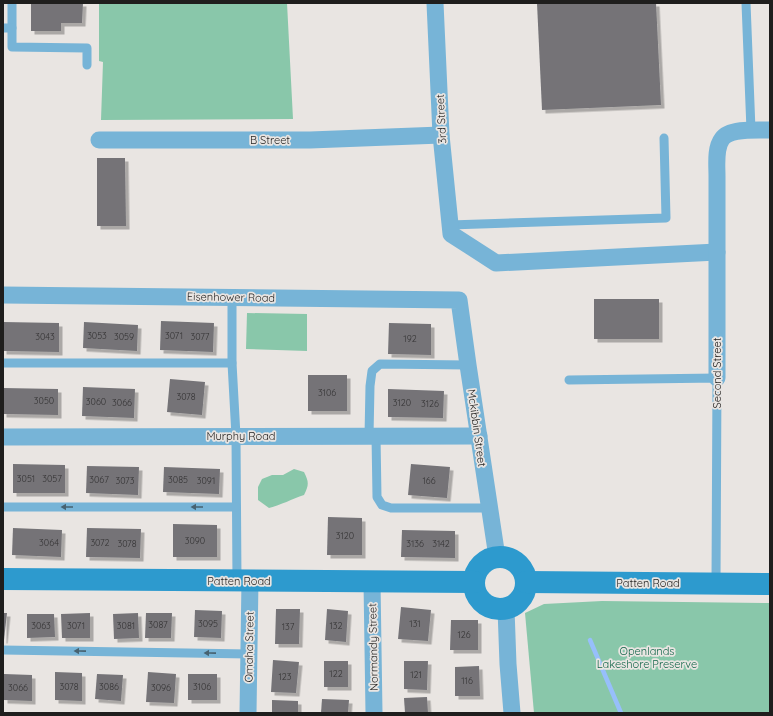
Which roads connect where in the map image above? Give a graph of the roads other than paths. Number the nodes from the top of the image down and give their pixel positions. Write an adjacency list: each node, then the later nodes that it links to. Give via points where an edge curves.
1 (12, 3): 4 (lane)
2 (435, 3): 8 (street, 3rd Street)
3 (746, 3): 6 (lane)
4 (8, 28): 5 (lane, via 12,47 87,48)
5 (87, 65)
6 (751, 130): 7 (street); 12 (street, Second Street, via 732,132 722,138 719,147 716,162)
7 (770, 130)
8 (441, 135): 10 (street, B Street, via 310,140); 11 (street, 3rd Street)
9 (664, 138): 11 (lane, via 666,218)
10 (99, 140)
11 (450, 230): 12 (street, via 496,263)
12 (717, 252): 19 (street, Second Street)
13 (3, 295): 14 (street, Eisenhower Road)
14 (232, 297): 15 (street, Eisenhower Road); 17 (lane)
15 (459, 300): 18 (street, Mckibbin Street)
16 (3, 363): 17 (lane)
17 (232, 363): 21 (lane)
18 (468, 365): 22 (lane, via 380,364 372,371 370,386); 23 (street, Mckibbin Street)
19 (717, 378): 20 (lane); 34 (lane, Second Street)
20 (569, 380)
21 (236, 436): 22 (street, Murphy Road); 24 (street, Murphy Road); 26 (lane)
22 (373, 436): 23 (street, Murphy Road); 27 (lane, via 377,497 382,505 391,508)
23 (478, 436): 27 (street, Mckibbin Street)
24 (3, 437)
25 (3, 507): 26 (lane, one-way to 25)
26 (236, 507): 30 (lane)
27 (489, 508): 28 (street, Mckibbin Street)
28 (497, 557): 32 (street, via 482,564); 33 (street, via 513,560 520,566)
29 (3, 579): 30 (street, Patten Road)
30 (244, 581): 31 (street, Patten Road); 38 (street, Omaha Street)
31 (372, 582): 32 (street, Patten Road); 40 (street, Normandy Street)
32 (474, 582): 36 (street, via 477,595 482,602 488,607)
33 (526, 582): 34 (street, Patten Road); 36 (street, via 521,599)
34 (716, 584): 35 (street, Patten Road)
35 (770, 584)
36 (506, 609): 41 (street)
37 (3, 650): 38 (lane, one-way to 37)
38 (249, 654): 39 (street, Omaha Street)
39 (248, 713)
40 (374, 713)
41 (512, 713)

